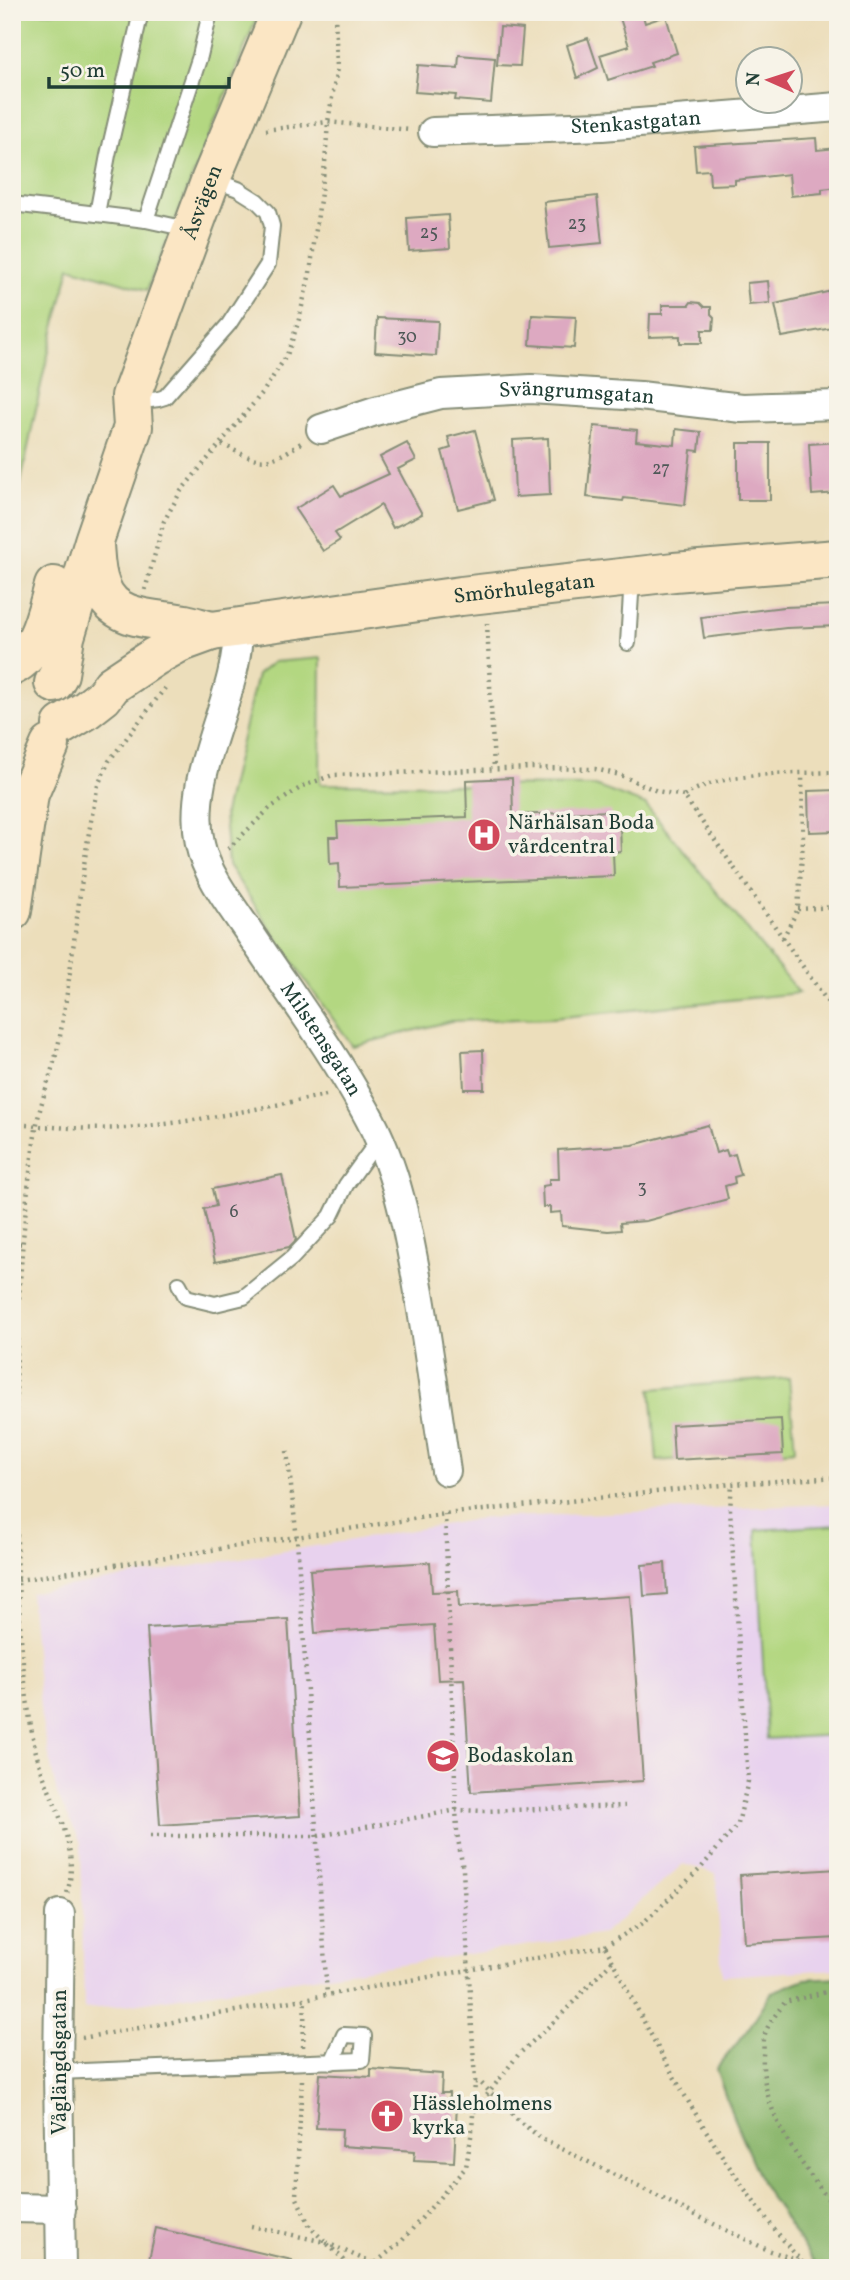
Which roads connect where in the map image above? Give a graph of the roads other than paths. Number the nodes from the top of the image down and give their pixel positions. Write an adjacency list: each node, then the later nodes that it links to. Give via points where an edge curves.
1 (141, 12): 8 (lane)
2 (206, 12): 9 (lane, via 200,56)
3 (281, 12): 6 (street, Åsvägen)
4 (838, 107): 5 (street, Stenkastgatan, via 602,126)
5 (433, 132)
6 (211, 179): 10 (street, Åsvägen); 11 (lane, via 257,201 268,212 272,226 268,264 229,324 165,397 148,401)
7 (12, 204): 8 (lane)
8 (97, 214): 9 (lane)
9 (146, 220): 10 (lane)
10 (193, 230): 11 (street, Åsvägen)
11 (131, 396): 14 (street, Åsvägen, via 133,426); 19 (street, Åsvägen, via 110,416 38,636 30,651)
12 (838, 405): 13 (street, Svängrumsgatan, via 742,408 531,389 441,394)
13 (321, 429)
14 (94, 541): 17 (street, Smörhulegatan, via 101,587 115,607 139,618); 20 (street, Åsvägen)
15 (838, 559): 16 (street, Smörhulegatan)
16 (632, 577): 17 (street, Smörhulegatan); 18 (lane)
17 (225, 629): 21 (street, Smörhulegatan, via 179,643); 25 (street, Milstensgatan, via 238,648 202,781 197,823 201,847 225,897 303,1010)
18 (628, 643)
19 (12, 667): 20 (street, via 35,670)
20 (55, 685): 21 (street); 22 (street, via 63,702)
21 (112, 685): 22 (street, Smörhulegatan)
22 (56, 735): 23 (street, Smörhulegatan, via 31,755); 24 (street, via 29,794)
23 (12, 756)
24 (12, 911)
25 (380, 1138): 26 (lane, via 318,1232 244,1297 215,1304 195,1300 186,1297); 27 (street, Milstensgatan, via 405,1211)
26 (179, 1284)
27 (446, 1471)
28 (60, 1914): 30 (street, Våglängdsgatan)
29 (332, 2062): 30 (lane)
30 (58, 2072): 32 (street, Våglängdsgatan)
31 (12, 2208): 32 (street)
32 (61, 2209): 33 (street, Våglängdsgatan)
33 (61, 2268)

